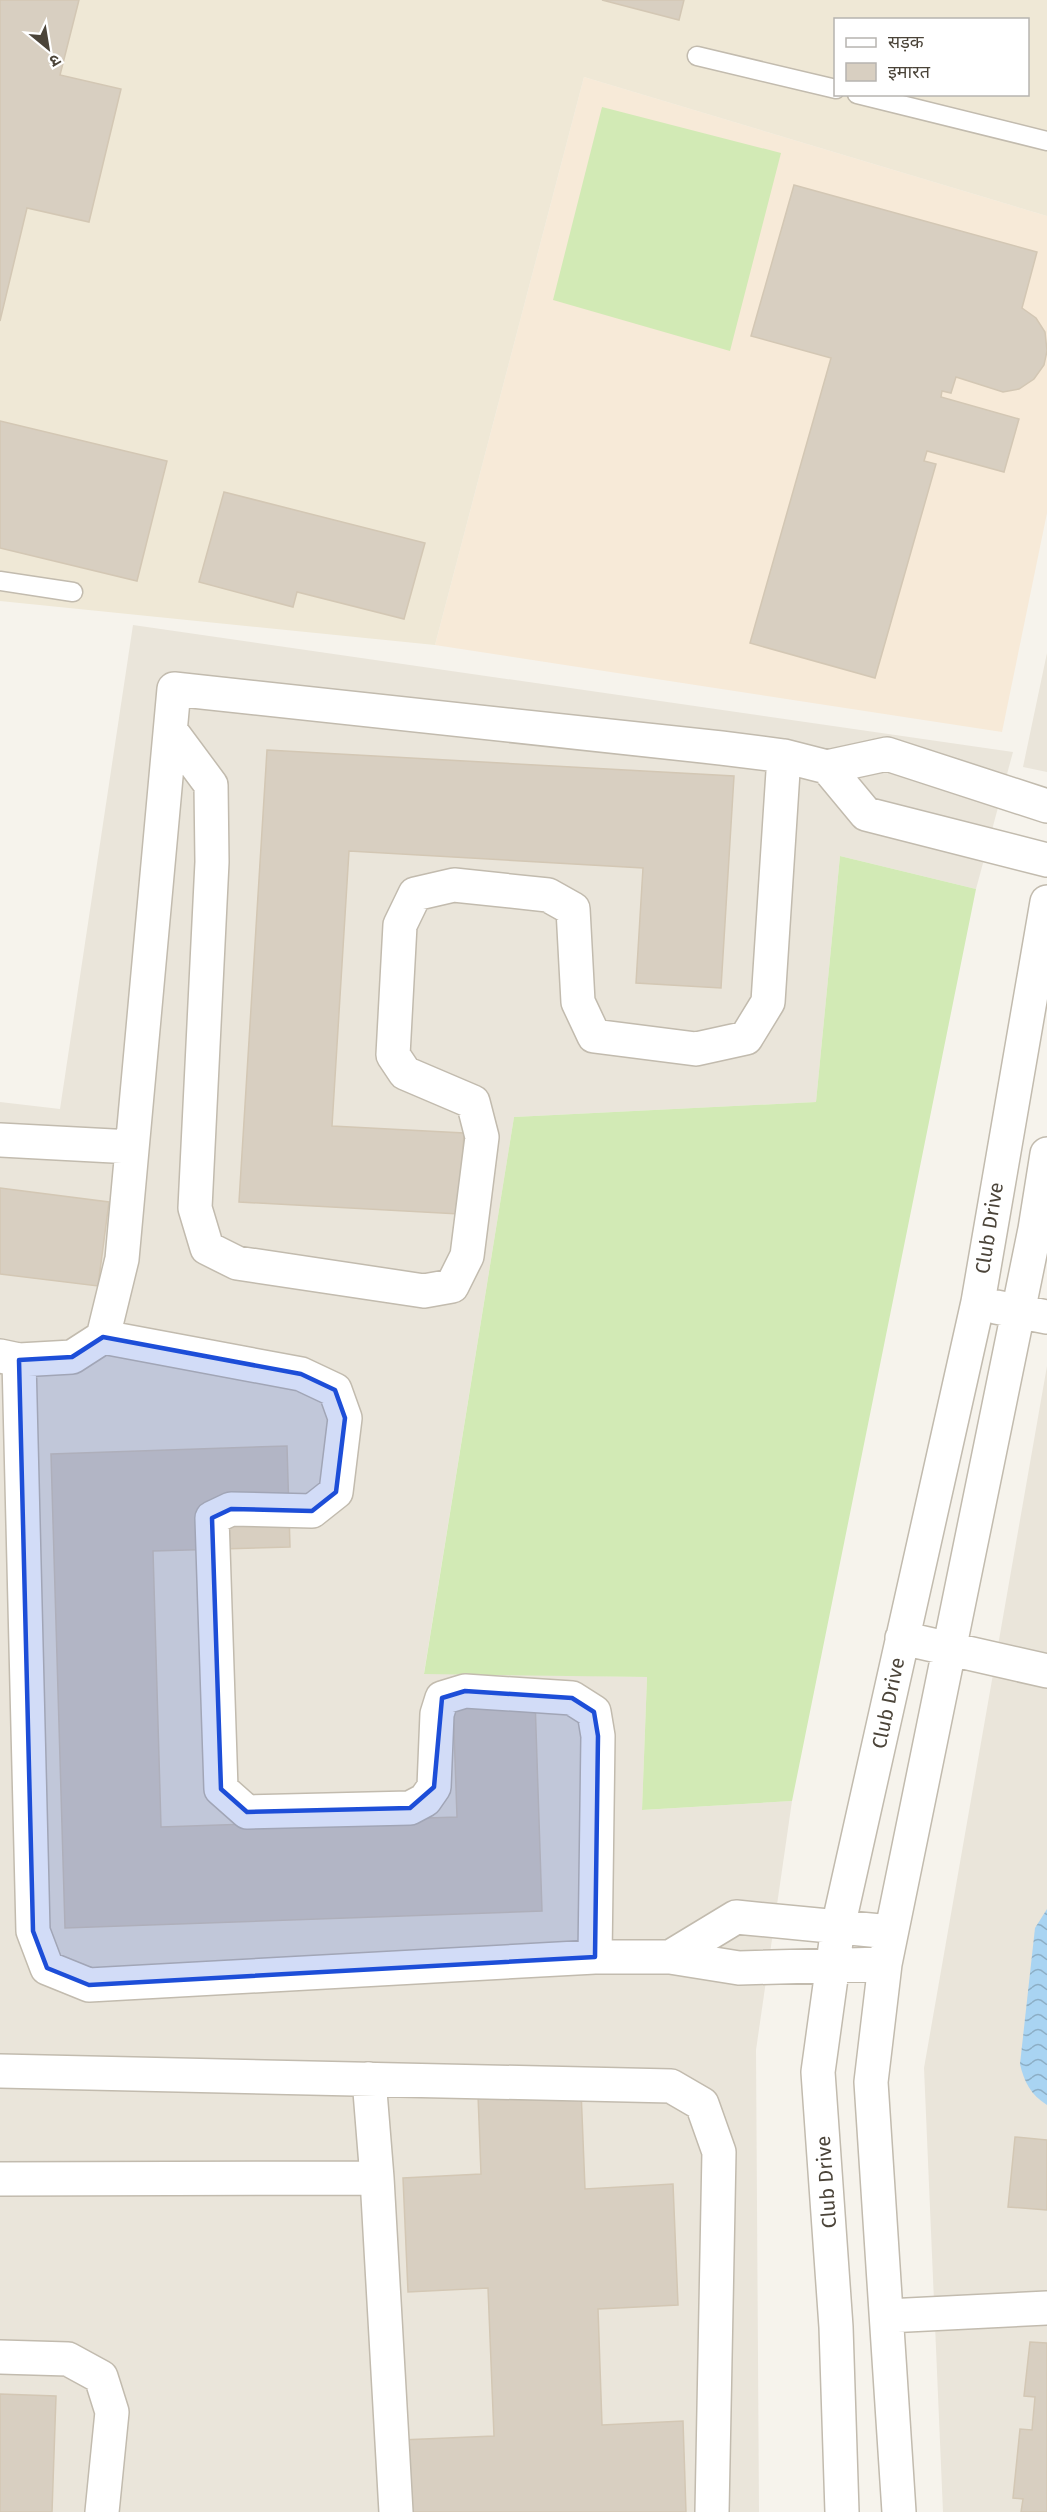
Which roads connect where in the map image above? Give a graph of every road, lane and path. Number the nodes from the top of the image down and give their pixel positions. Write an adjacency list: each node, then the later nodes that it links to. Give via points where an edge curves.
1 (697, 56): 2 (lane)
2 (834, 89)
3 (865, 96): 4 (lane)
4 (1047, 141)
5 (0, 581): 6 (lane)
6 (73, 592)
7 (171, 731): 8 (street, via 174,689); 8 (street, via 211,785 212,862 195,1208 207,1248 237,1263 424,1291 452,1286 467,1256 482,1137 473,1102 405,1073 393,1055 400,925 415,894 454,885 548,895 573,909 578,1002 594,1036 696,1049 746,1038 768,1002); 14 (street)
8 (784, 756): 9 (street)
9 (827, 766): 10 (street, via 887,754); 11 (street, via 866,814)
10 (1047, 806)
11 (1047, 860)
12 (1047, 902): 16 (street, Club Drive)
13 (0, 1140): 14 (street)
14 (132, 1147): 20 (street, via 122,1259)
15 (1047, 1154): 17 (street)
16 (984, 1257): 17 (street); 18 (street, Club Drive)
17 (1037, 1262): 19 (street)
18 (978, 1302): 19 (street); 22 (street, Club Drive)
19 (1032, 1315): 23 (street)
20 (103, 1337): 21 (street, via 72,1357); 27 (street, via 301,1374 335,1390 345,1418 336,1492 312,1511 231,1509 212,1518 221,1790 247,1812 410,1808 425,1800 434,1787 441,1698 465,1691 572,1698 594,1713 598,1736)
21 (10, 1358): 27 (street, via 33,1931 47,1968 89,1985)
22 (902, 1638): 23 (street); 25 (street, Club Drive)
23 (950, 1649): 24 (street); 26 (street)
24 (1047, 1671)
25 (838, 1927): 26 (street); 28 (street, via 736,1917); 30 (street, Club Drive)
26 (891, 1932): 29 (street)
27 (595, 1957): 28 (street)
28 (670, 1957): 30 (street, via 739,1968)
29 (885, 1964): 30 (street); 36 (street, via 872,2082)
30 (832, 1966): 41 (street, Club Drive, via 818,2072 836,2327)
31 (0, 2071): 32 (street)
32 (369, 2079): 33 (street); 40 (street, via 671,2086 702,2104 719,2152)
33 (377, 2178): 34 (street); 39 (street)
34 (0, 2179)
35 (1047, 2308): 36 (street)
36 (887, 2316): 42 (street)
37 (0, 2357): 38 (street, via 68,2359 101,2376 112,2412)
38 (102, 2512)
39 (396, 2512)
40 (712, 2512)
41 (842, 2512)
42 (899, 2512)

